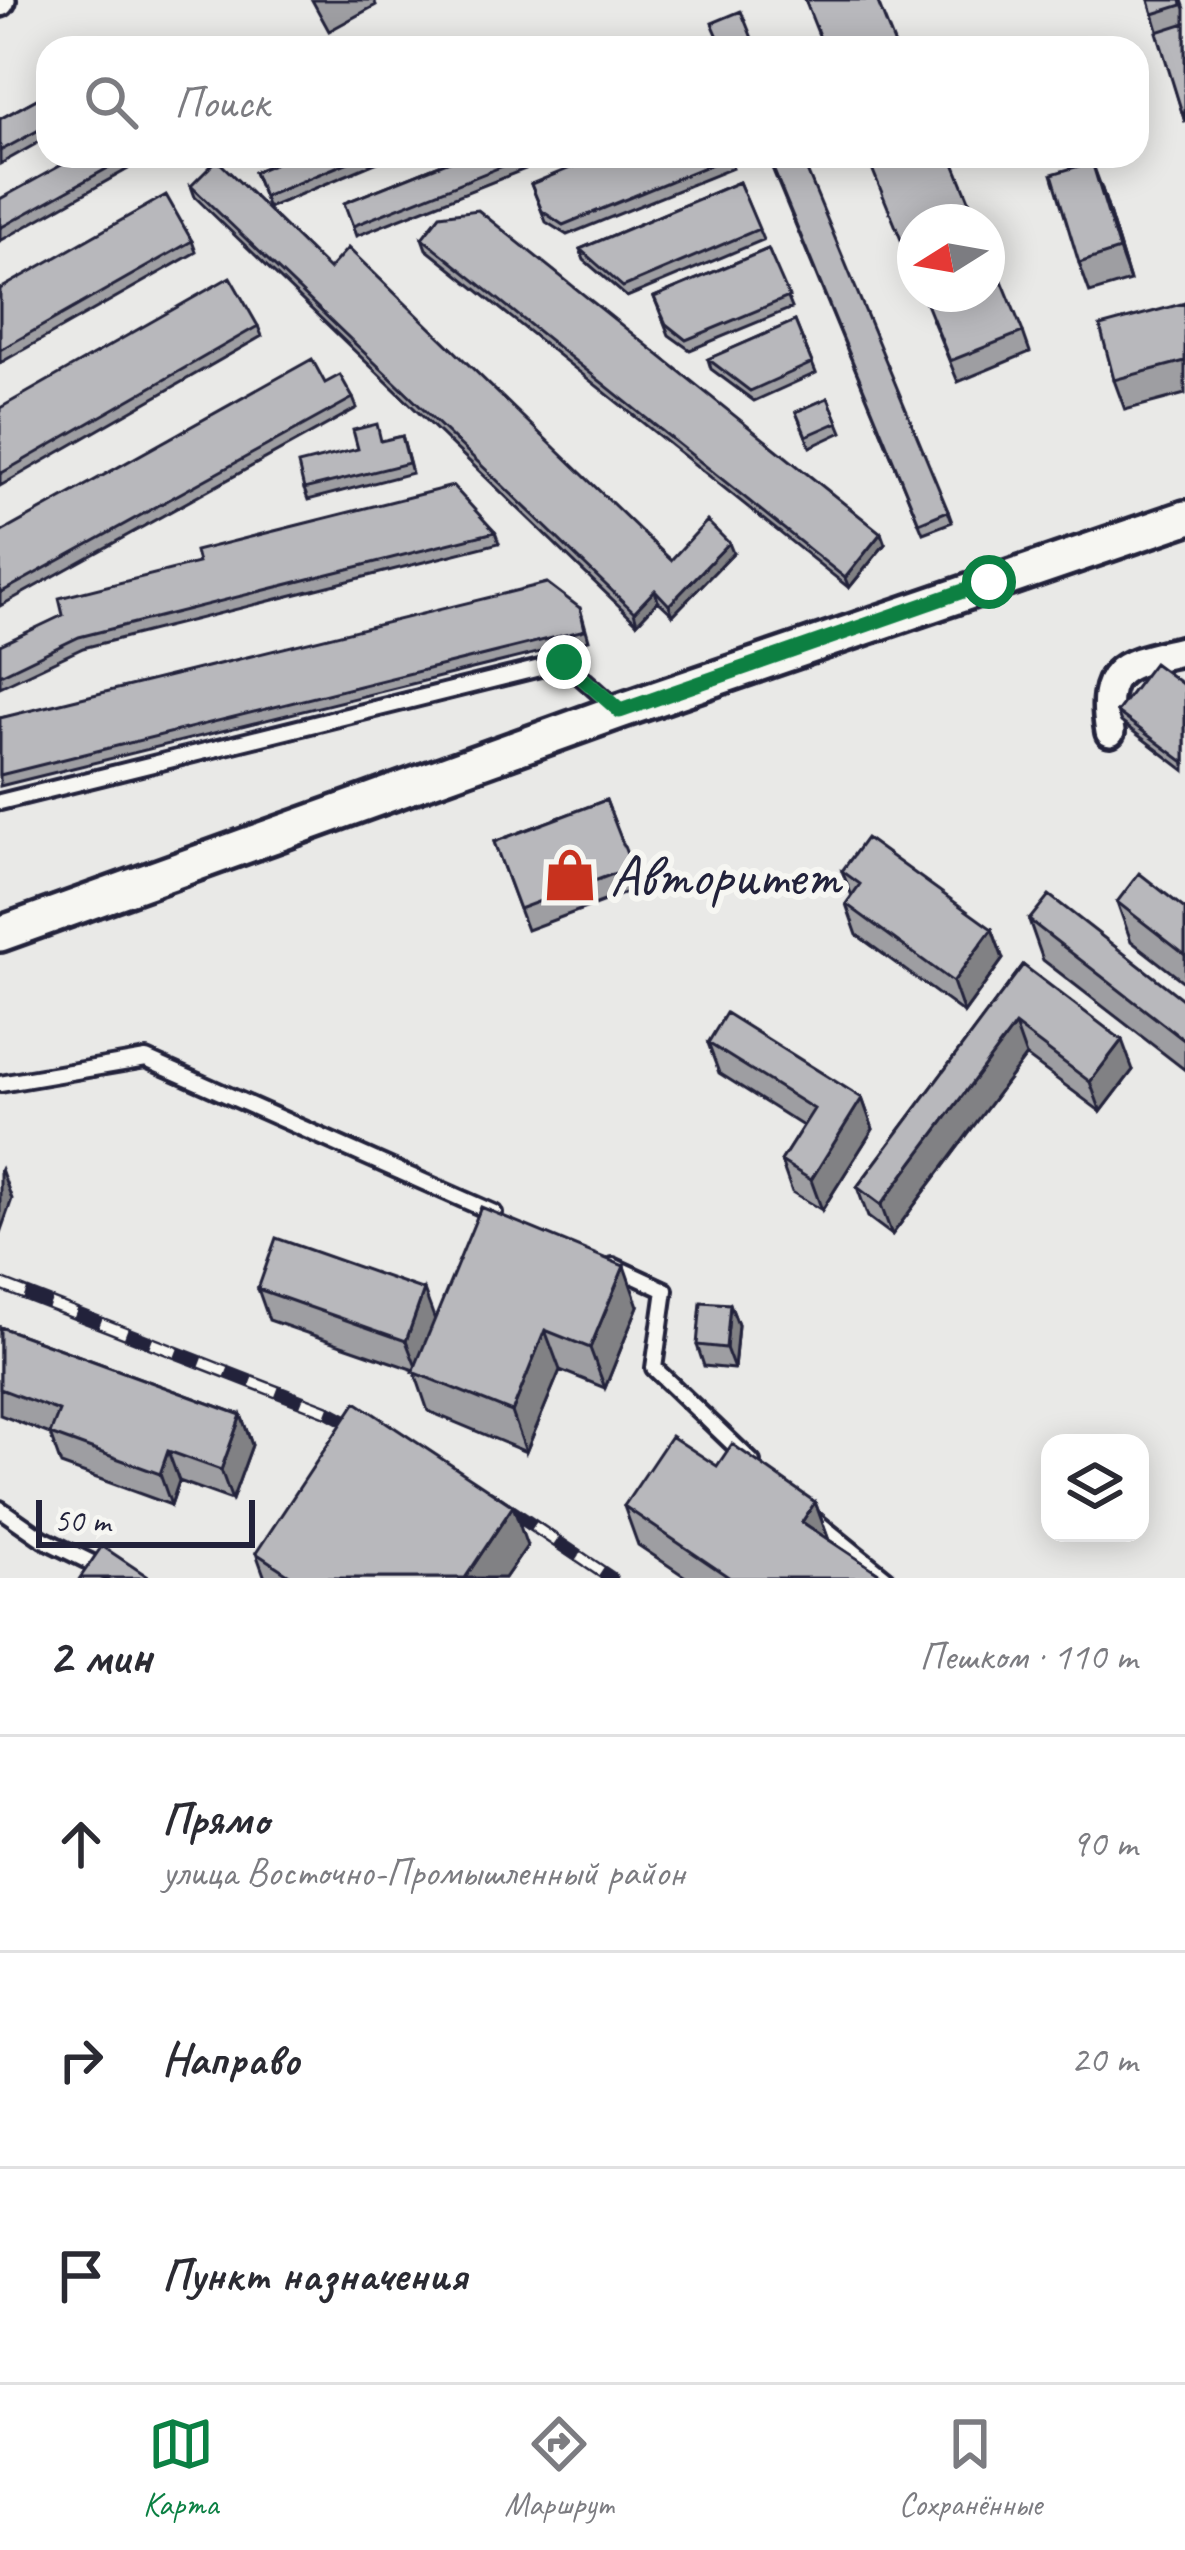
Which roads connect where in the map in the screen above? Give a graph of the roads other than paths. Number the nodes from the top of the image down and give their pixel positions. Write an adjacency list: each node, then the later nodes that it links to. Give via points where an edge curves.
1 (1185, 518): 3 (street)
2 (1185, 650): 4 (street, via 1124,666 1109,680)
3 (620, 711): 5 (lane, via 564,662); 6 (street)
4 (1110, 732)
5 (0, 802)
6 (0, 934)
7 (0, 1084): 8 (lane, via 146,1059)
8 (514, 1222)
9 (600, 1261): 10 (lane, via 665,1289 654,1368)
10 (768, 1478)
11 (801, 1508): 14 (lane)
12 (0, 1509): 13 (lane)
13 (123, 1578)
14 (886, 1578)

